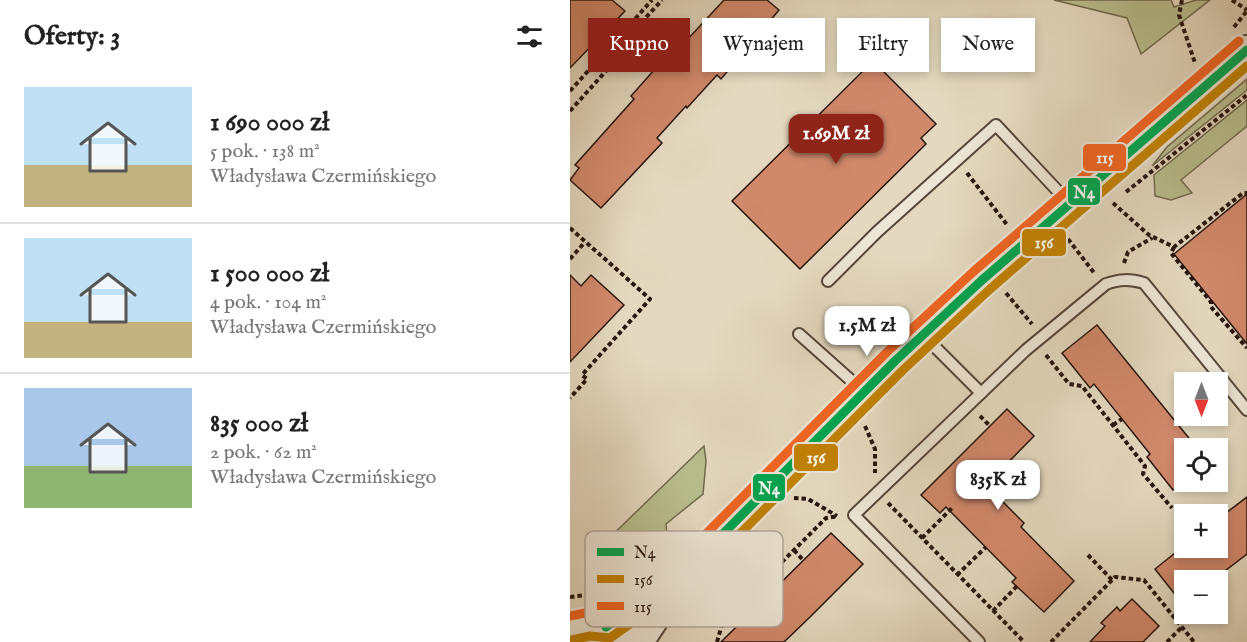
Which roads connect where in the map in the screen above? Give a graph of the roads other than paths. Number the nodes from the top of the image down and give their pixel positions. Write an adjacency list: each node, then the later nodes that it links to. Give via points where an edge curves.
1 (1247, 50): 2 (street)
2 (1070, 203): 3 (lane, via 996,125); 5 (street)
3 (828, 281)
4 (799, 334): 6 (lane)
5 (924, 335): 6 (street); 7 (lane)
6 (864, 392): 9 (street)
7 (981, 393): 8 (lane, via 1104,286 1118,280 1144,283); 16 (lane, via 854,515)
8 (1247, 410)
9 (726, 531)
10 (585, 625): 13 (street)
11 (598, 627): 14 (street)
12 (649, 627): 15 (street)
13 (570, 628)
14 (616, 634)
15 (639, 642)
16 (979, 642)

